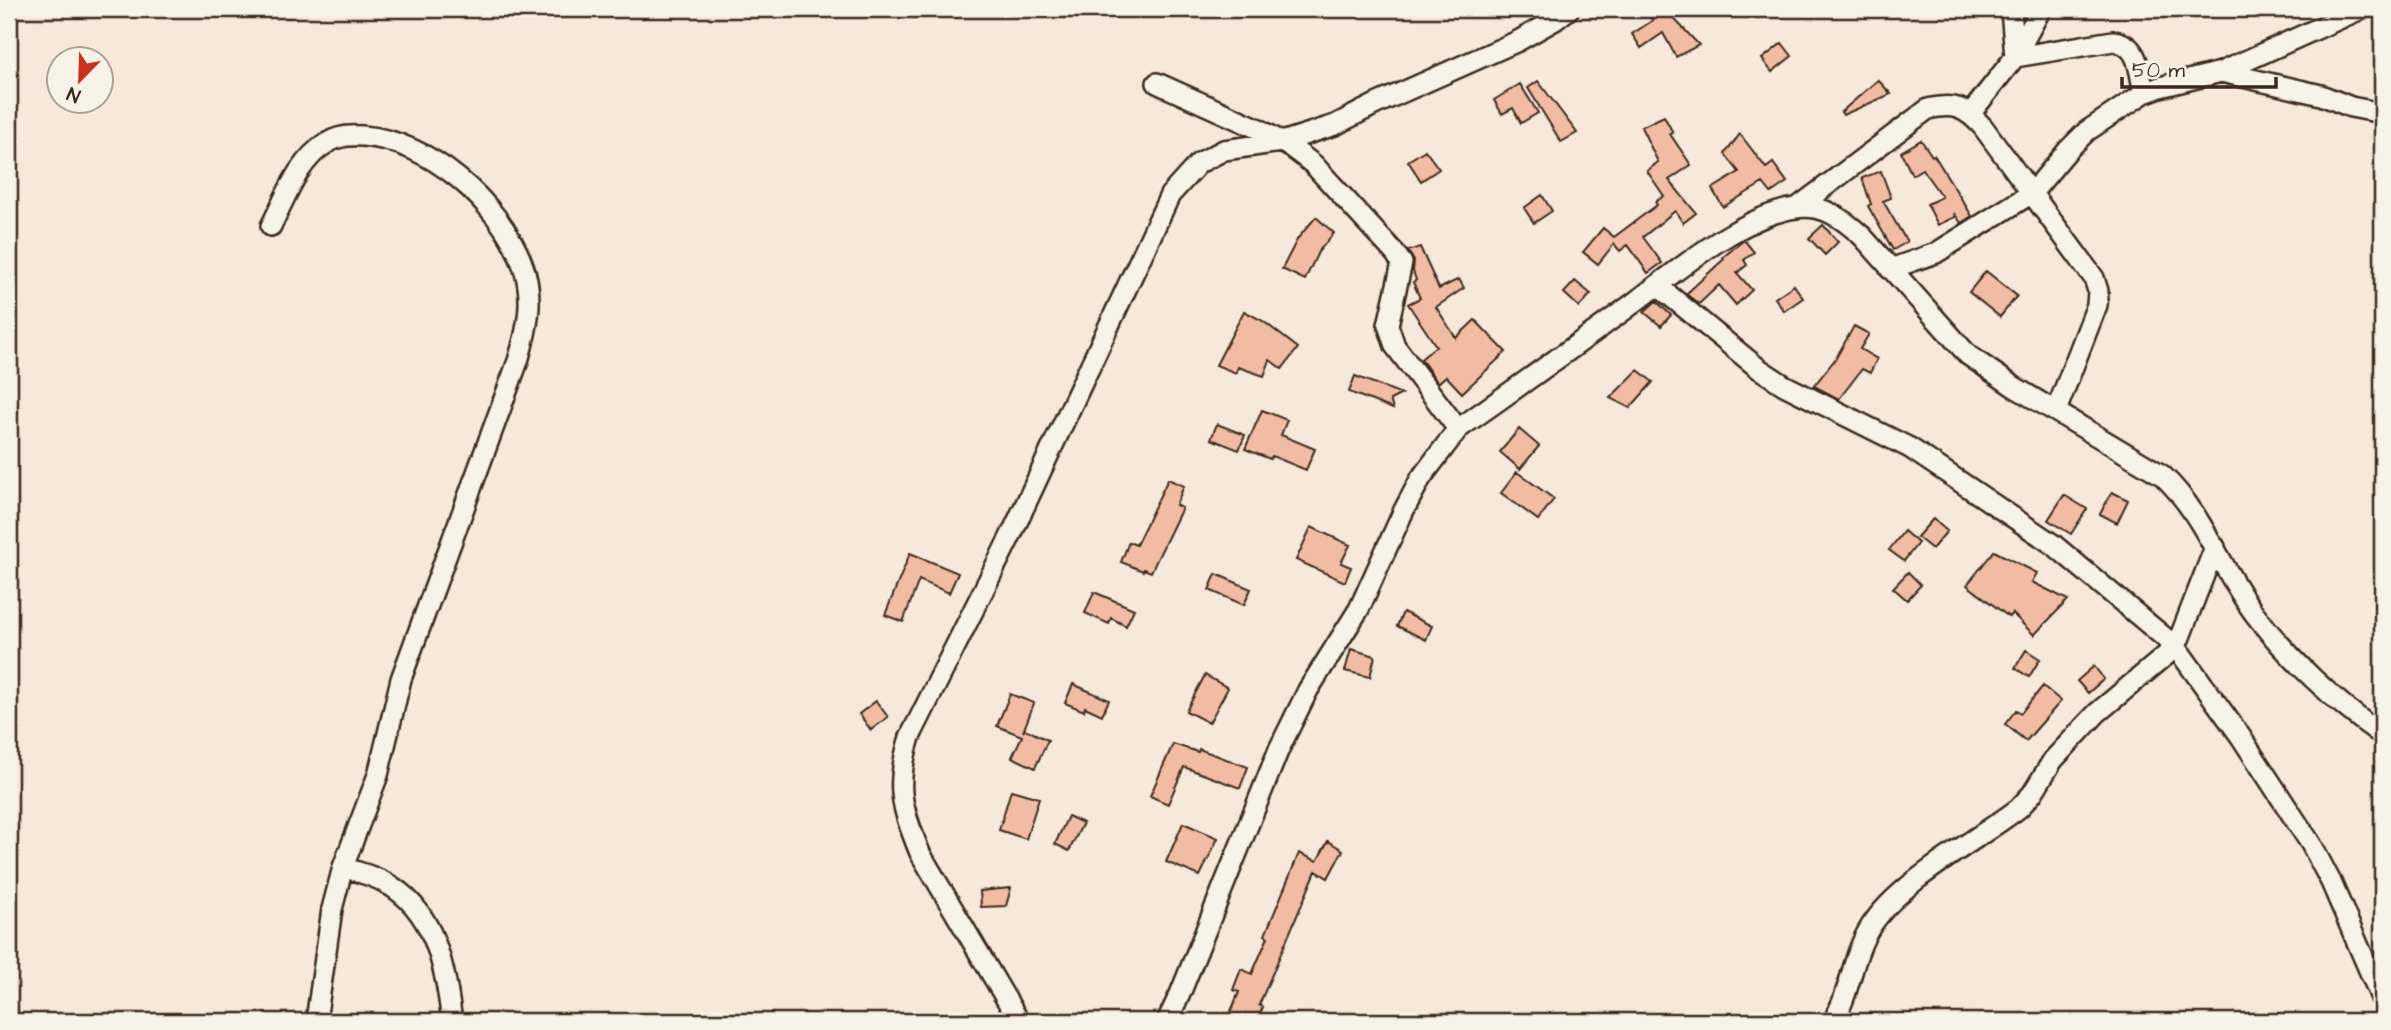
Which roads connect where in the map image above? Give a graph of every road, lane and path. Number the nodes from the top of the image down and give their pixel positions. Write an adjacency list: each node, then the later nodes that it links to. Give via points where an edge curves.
1 (1569, 9): 11 (street, via 1518,41 1335,125)
2 (2011, 9): 5 (street)
3 (2041, 9): 5 (street)
4 (2361, 9): 6 (street)
5 (2015, 57): 8 (street, via 2123,42 2133,51); 9 (street)
6 (2221, 72): 8 (street); 10 (street)
7 (1157, 83): 11 (street)
8 (2144, 93): 12 (street, via 2087,131)
9 (1971, 113): 12 (street); 13 (street, via 1957,107 1927,109)
10 (2382, 113)
11 (1282, 142): 18 (street, via 1313,164 1402,263 1388,325 1395,345); 26 (street, via 1224,150 1199,163 1170,195 1013,531 910,737 901,766 901,791 920,853)
12 (2032, 193): 15 (street, via 1936,253); 17 (street, via 2094,278 2098,291 2097,305)
13 (1798, 207): 15 (street, via 1822,208 1844,220); 16 (street, via 1759,218)
14 (271, 226): 22 (street, via 297,175 328,141 351,135 379,138 428,158 482,200 508,233 523,263 530,295 518,362 401,679 378,775)
15 (1890, 269): 17 (street, via 1968,355)
16 (1658, 286): 18 (street); 20 (street, via 1758,368 1910,448 2054,545)
17 (2056, 411): 19 (street, via 2162,475 2181,492)
18 (1458, 429): 27 (street, via 1421,478 1359,609 1308,690 1279,749)
19 (2215, 547): 20 (street); 21 (street, via 2253,612 2319,685)
20 (2176, 647): 23 (street, via 2311,844); 28 (street, via 2097,713 2053,760 2019,808 1887,906 1857,955)
21 (2382, 735)
22 (343, 867): 24 (street, via 332,909); 25 (street, via 384,882 410,900 429,929 446,973)
23 (2382, 1000)
24 (316, 1021)
25 (452, 1021)
26 (1019, 1021)
27 (1167, 1021)
28 (1833, 1021)

